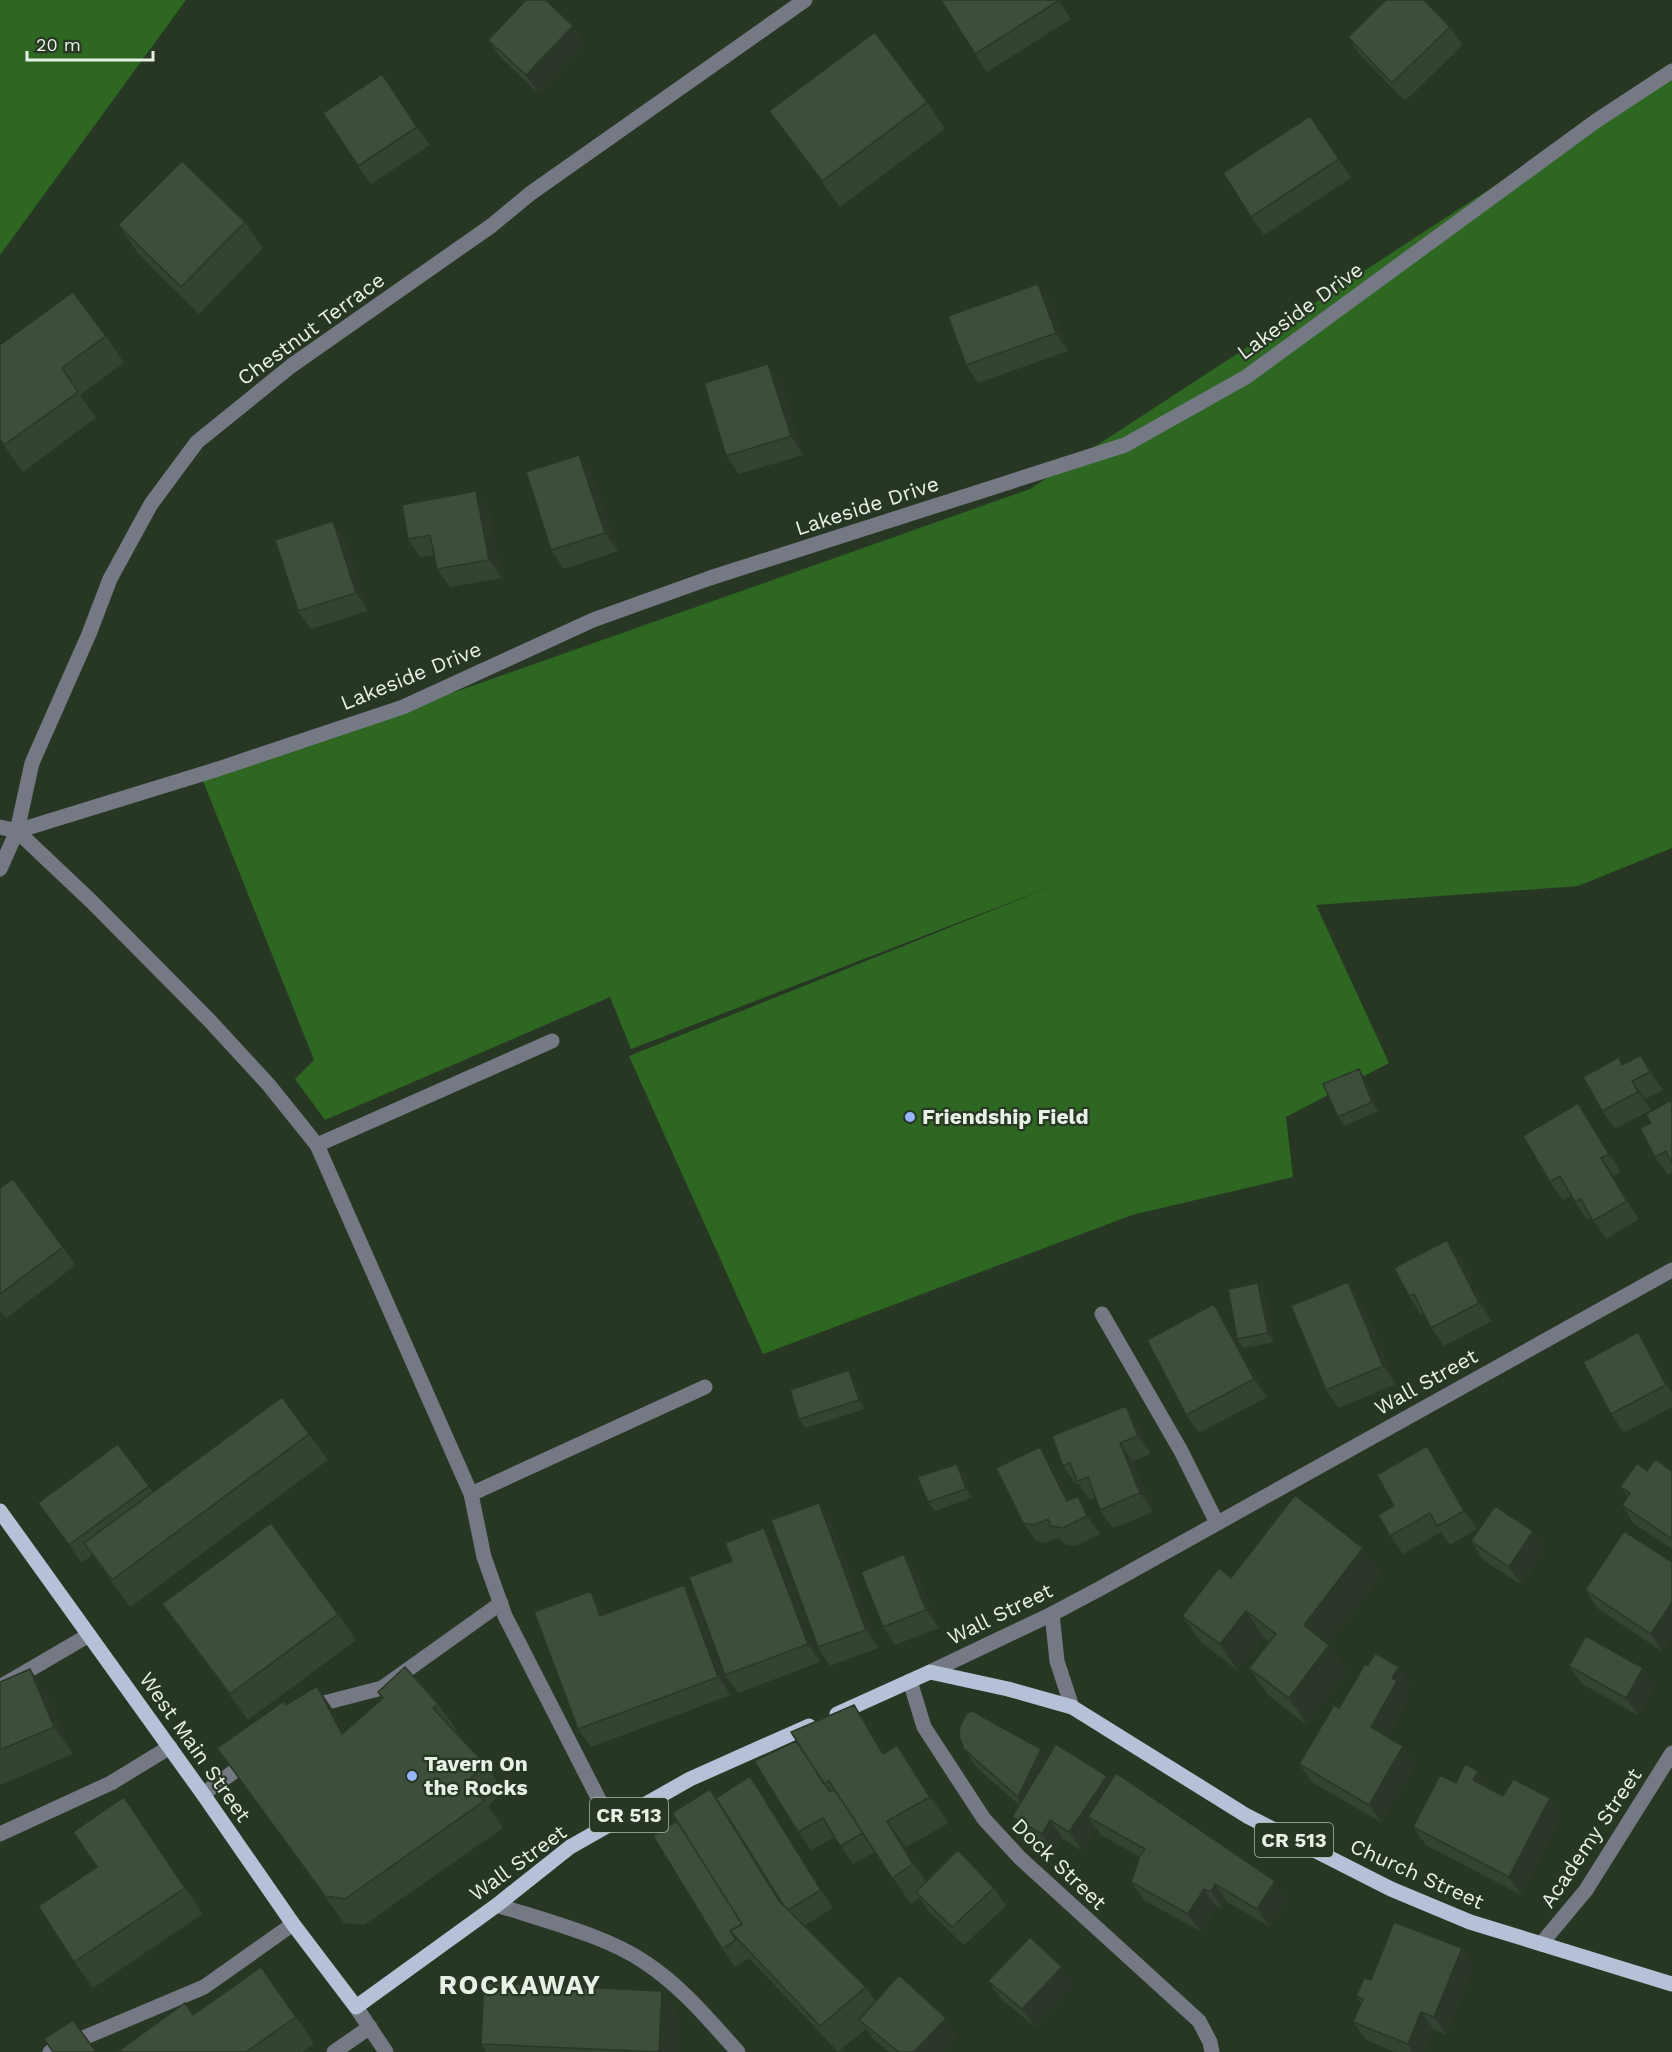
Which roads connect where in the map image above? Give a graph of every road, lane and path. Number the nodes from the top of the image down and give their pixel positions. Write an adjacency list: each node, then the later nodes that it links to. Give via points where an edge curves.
1 (805, 0): 4 (street, Chestnut Terrace, via 291,366 196,442 151,504 110,579 32,763)
2 (1672, 71): 4 (street, Lakeside Drive, via 1596,121 1246,377 1125,445 710,578 593,620 403,707)
3 (0, 827): 4 (street)
4 (17, 831): 5 (street); 6 (street, Chestnut Terrace); 8 (street, via 209,1020)
5 (0, 849)
6 (0, 869)
7 (552, 1041): 8 (street)
8 (317, 1145): 12 (street)
9 (1672, 1270): 14 (street, Wall Street)
10 (1102, 1314): 14 (street, via 1181,1451)
11 (705, 1387): 12 (street)
12 (471, 1494): 15 (street, via 484,1557)
13 (0, 1511): 17 (main road, West Main Street)
14 (1217, 1523): 16 (street, Wall Street)
15 (501, 1603): 22 (street, via 382,1688 320,1704); 27 (street)
16 (1052, 1614): 18 (street, Wall Street); 21 (street, via 1057,1661)
17 (89, 1635): 20 (street); 23 (main road, West Main Street)
18 (930, 1672): 19 (main road, Wall Street / CR 513); 21 (main road, Church Street / CR 513)
19 (910, 1681): 27 (main road, Wall Street / CR 513, via 690,1779); 39 (street, Dock Street, via 924,1727 984,1819 1020,1858 1199,2022)
20 (0, 1687)
21 (1072, 1707): 31 (main road, Church Street / CR 513, via 1247,1816 1392,1889 1470,1922)
22 (301, 1716)
23 (170, 1747): 26 (main road, West Main Street); 28 (street, via 111,1783)
24 (259, 1753): 26 (street)
25 (1672, 1753): 31 (street, Academy Street, via 1586,1890)
26 (203, 1794): 30 (main road, West Main Street)
27 (612, 1825): 29 (main road, Wall Street / CR 513, via 570,1847)
28 (0, 1834)
29 (497, 1905): 33 (main road, Wall Street / CR 513); 38 (street, via 612,1944 646,1962 686,1995)
30 (293, 1924): 33 (main road, West Main Street); 35 (street, via 204,1987)
31 (1541, 1944): 32 (main road, Church Street / CR 513)
32 (1672, 1984)
33 (356, 2007): 34 (street)
34 (370, 2027): 36 (street); 37 (street)
35 (50, 2052)
36 (334, 2052)
37 (386, 2052)
38 (738, 2052)
39 (1212, 2052)

